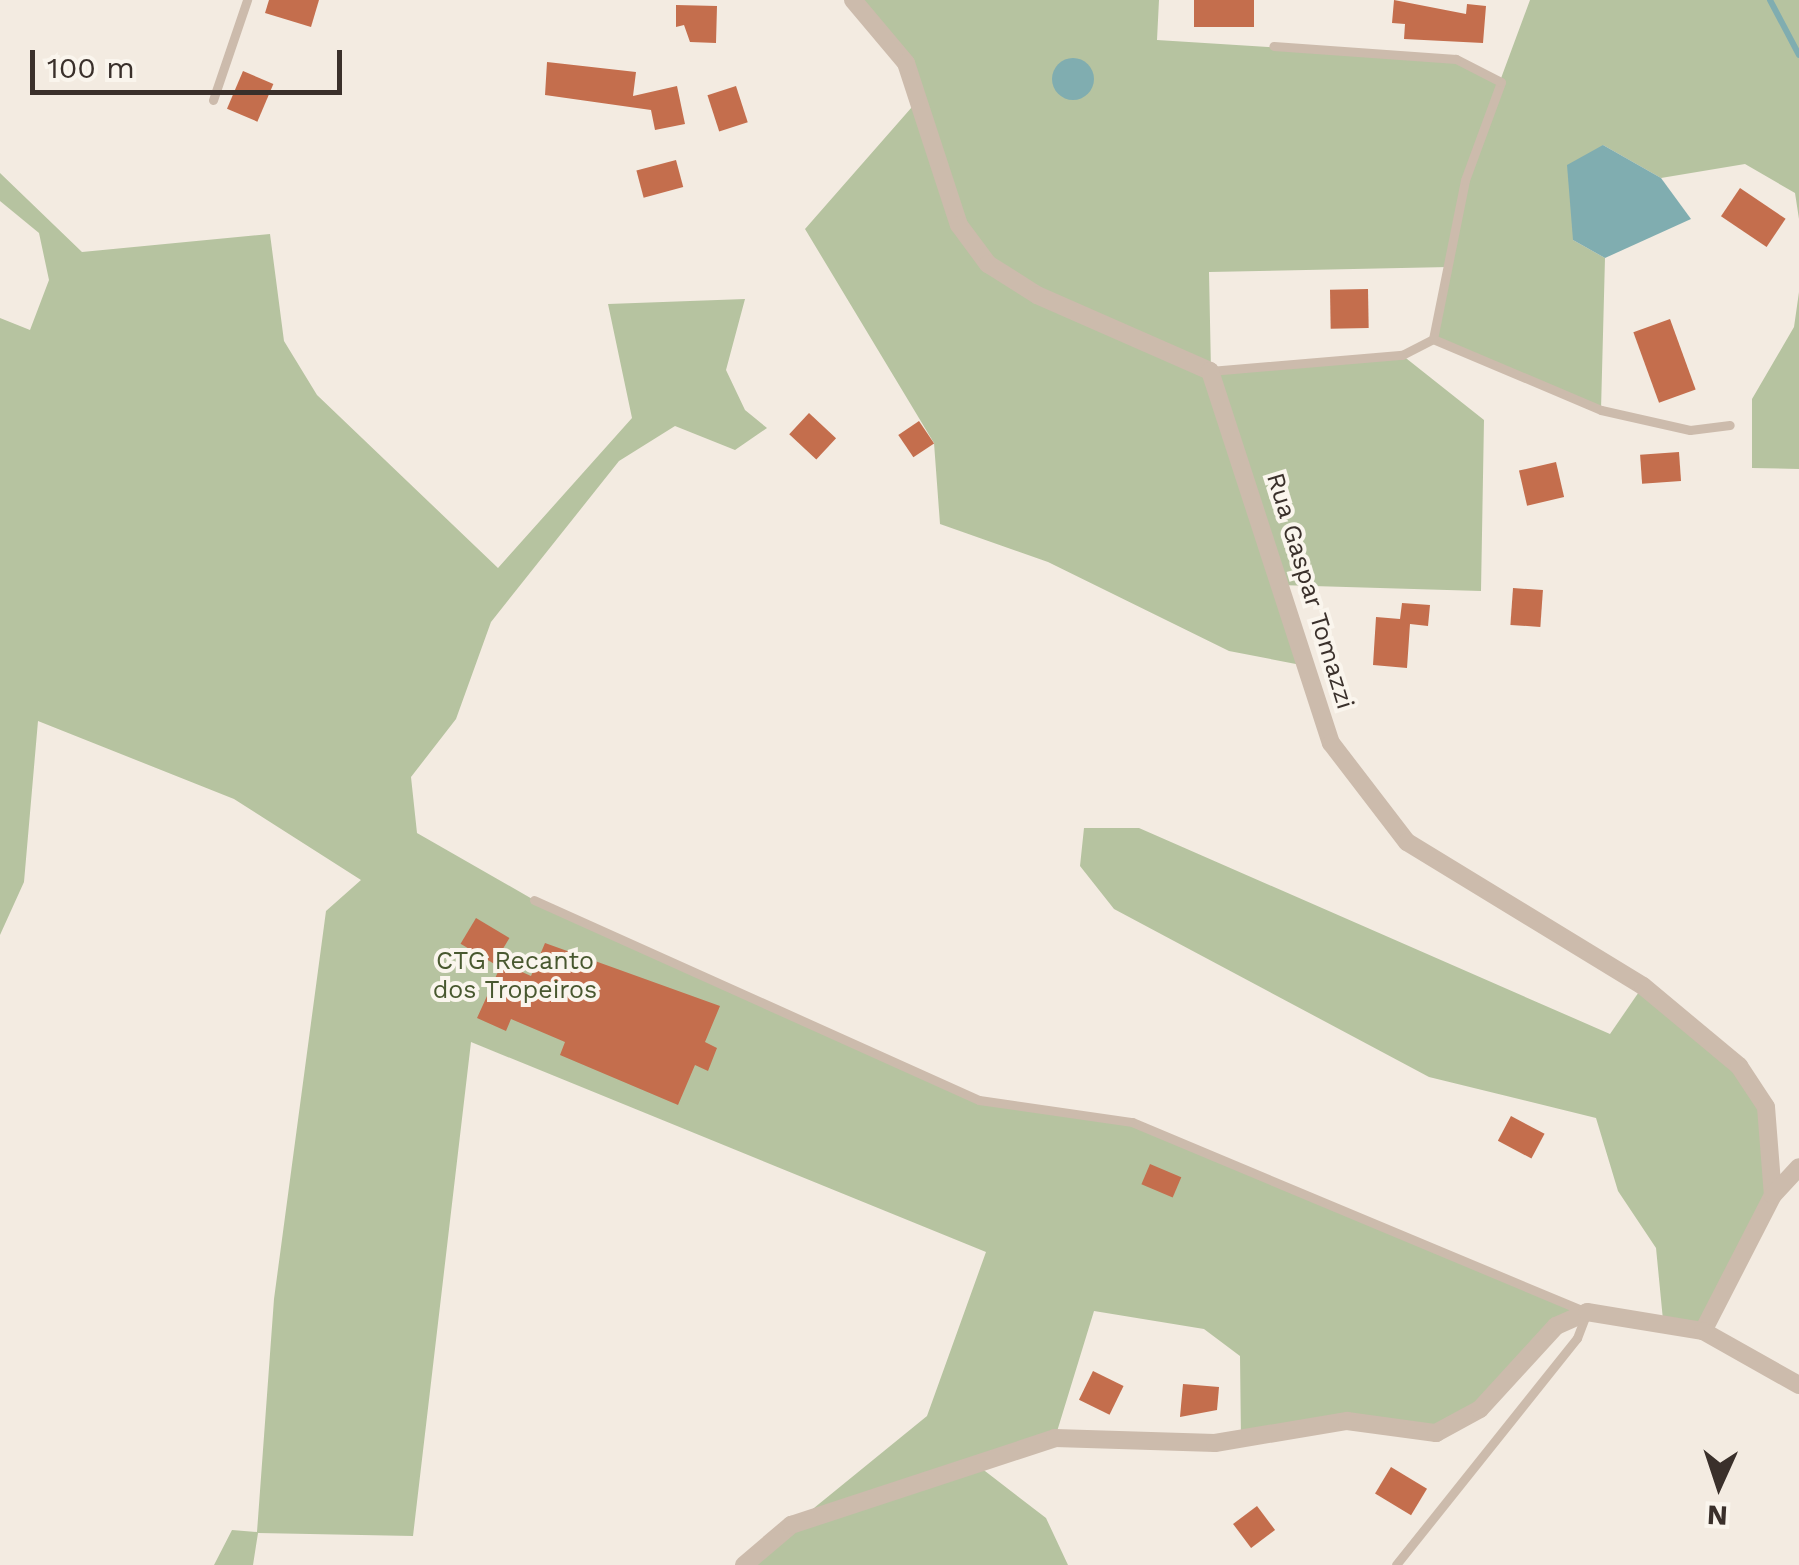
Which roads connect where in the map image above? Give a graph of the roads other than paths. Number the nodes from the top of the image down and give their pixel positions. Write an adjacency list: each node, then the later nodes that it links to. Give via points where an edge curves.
1 (247, 0): 4 (lane)
2 (853, 0): 6 (street, via 906,63 959,225 988,264 1036,295)
3 (1273, 46): 5 (lane, via 1456,58 1501,82 1466,180)
4 (213, 100)
5 (1433, 339): 6 (lane, via 1402,355); 7 (lane, via 1601,410 1690,430)
6 (1210, 371): 10 (street, Rua Gaspar Tomazzi, via 1332,743 1407,842 1643,986 1739,1066 1766,1107)
7 (1730, 425)
8 (534, 900): 11 (lane, via 980,1100 1132,1122)
9 (1799, 1167): 10 (street)
10 (1773, 1195): 12 (street)
11 (1587, 1312): 12 (street); 14 (street, via 1556,1326 1480,1410 1436,1434 1347,1422 1215,1443 1054,1438 791,1525); 15 (lane, via 1578,1338)
12 (1703, 1331): 13 (street)
13 (1799, 1385)
14 (744, 1565)
15 (1396, 1565)

